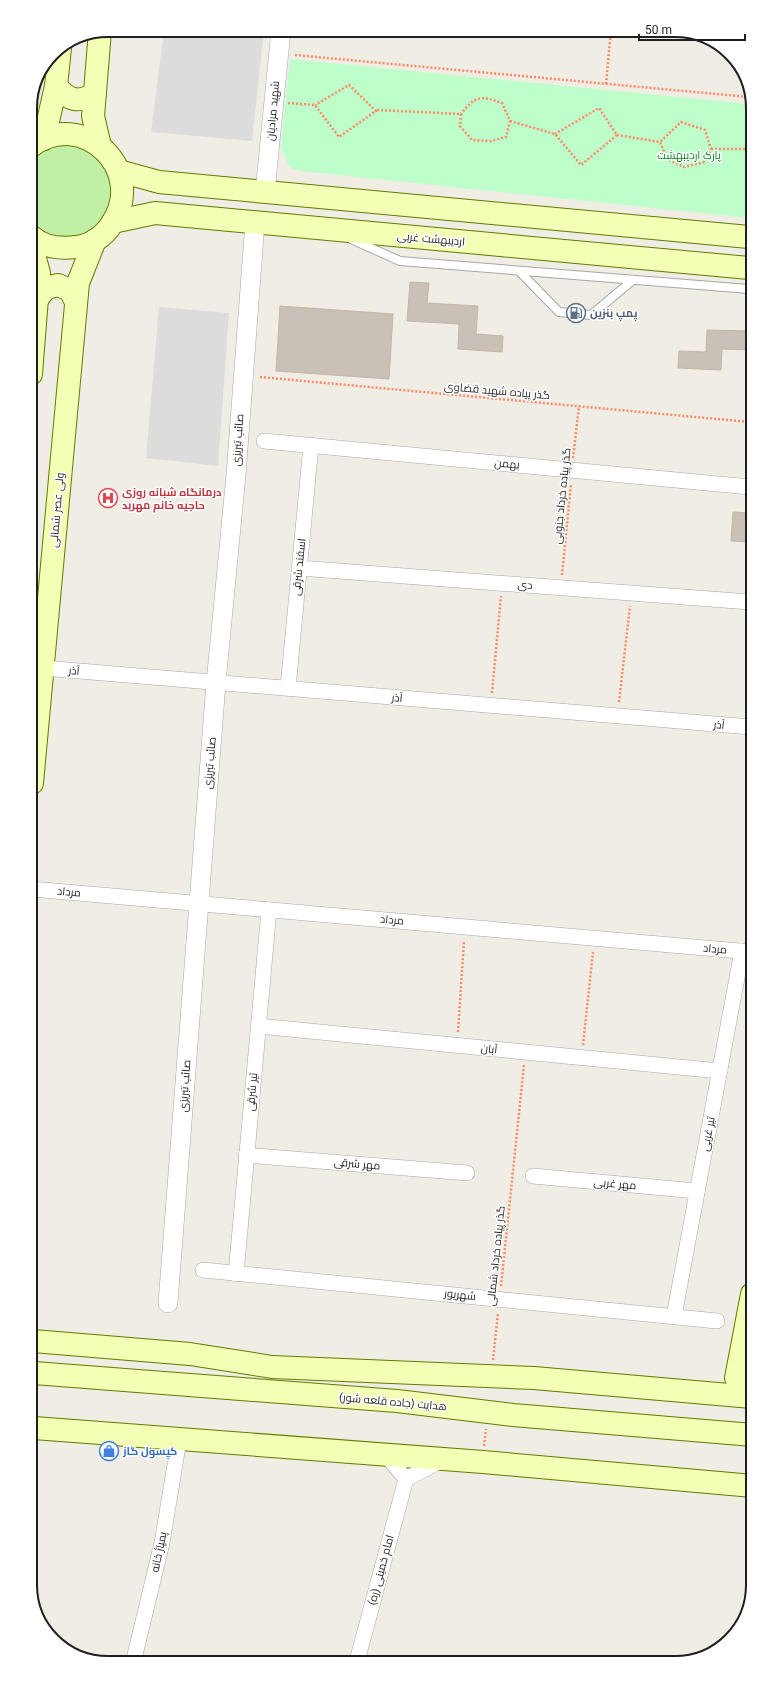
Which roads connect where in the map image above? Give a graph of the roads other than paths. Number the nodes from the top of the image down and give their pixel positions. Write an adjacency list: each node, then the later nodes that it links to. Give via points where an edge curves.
1 (100, 37): 5 (main road)
2 (280, 37): 10 (street, شهید مرادیان)
3 (59, 57): 4 (main road)
4 (56, 86): 5 (main road, via 64,95 74,100 85,99); 6 (main road)
5 (95, 94): 7 (main road, via 93,116)
6 (37, 143): 7 (main road, via 52,136 69,135 85,138)
7 (100, 146): 8 (main road, via 111,157)
8 (119, 171): 9 (main road); 12 (main road, via 123,186 122,202)
9 (175, 184): 10 (main road); 11 (main road, via 164,190 159,202)
10 (265, 192): 15 (main road)
11 (162, 214): 12 (main road, اردیبهشت غربی, via 155,213); 13 (main road, اردیبهشت غربی)
12 (113, 222): 17 (main road, via 108,230)
13 (255, 222): 14 (main road, اردیبهشت غربی); 32 (street, صائب تبریزی)
14 (330, 229): 19 (main road, اردیبهشت غربی); 20 (lane, via 400,261)
15 (746, 237)
16 (37, 240): 17 (main road, via 49,246 65,249 81,247)
17 (95, 240): 24 (main road, ولی عصر شمالی, via 78,284)
18 (37, 267): 23 (main road)
19 (746, 268)
20 (520, 271): 21 (lane); 21 (lane, via 559,312 591,315)
21 (633, 280): 22 (lane)
22 (746, 289)
23 (38, 298): 24 (main road, via 46,288 58,285 70,290); 25 (main road)
24 (76, 302): 31 (main road, ولی عصر شمالی)
25 (37, 309)
26 (264, 441): 27 (street, بهمن)
27 (311, 445): 28 (street, بهمن); 29 (street, اسفند شرقی)
28 (746, 487)
29 (299, 568): 30 (street, دی); 33 (street, اسفند شرقی)
30 (746, 602)
31 (43, 668): 32 (street, آذر); 35 (main road, ولی عصر شمالی)
32 (216, 682): 33 (street, آذر); 37 (street, صائب تبریزی)
33 (288, 688): 34 (street, آذر)
34 (746, 727)
35 (37, 731)
36 (37, 889): 37 (street, مرداد)
37 (199, 904): 38 (street, مرداد); 49 (street, صائب تبریزی)
38 (269, 910): 39 (street, مرداد); 41 (street, تیر شرقی)
39 (746, 952)
40 (746, 956): 42 (street, تیر غربی)
41 (258, 1026): 42 (street, آبان); 43 (street, تیر شرقی)
42 (720, 1071): 46 (street, تیر غربی)
43 (246, 1155): 44 (street, مهر شرقی); 48 (street, تیر شرقی)
44 (467, 1173)
45 (534, 1176): 46 (street, مهر غربی)
46 (697, 1191): 50 (street, تیر غربی)
47 (203, 1270): 48 (street, شهریور)
48 (236, 1274): 50 (street, شهریور)
49 (168, 1303)
50 (674, 1316): 51 (street, شهریور)
51 (717, 1321)
52 (746, 1326): 56 (main road, via 736,1378)
53 (37, 1340): 54 (main road, via 190,1354)
54 (272, 1367): 57 (main road, via 534,1378); 58 (main road)
55 (37, 1373): 58 (main road, هدایت (جاده قلعه شور), via 389,1401)
56 (746, 1389)
57 (746, 1394)
58 (513, 1415): 60 (main road, هدایت (جاده قلعه شور))
59 (37, 1428): 61 (main road)
60 (746, 1434)
61 (179, 1440): 62 (main road); 66 (street, پمپاژ خانه, via 162,1543)
62 (384, 1454): 63 (main road); 64 (street)
63 (444, 1459): 64 (street); 65 (main road)
64 (406, 1479): 67 (street, امام خمینی (ره))
65 (746, 1485)
66 (135, 1656)
67 (358, 1656)

